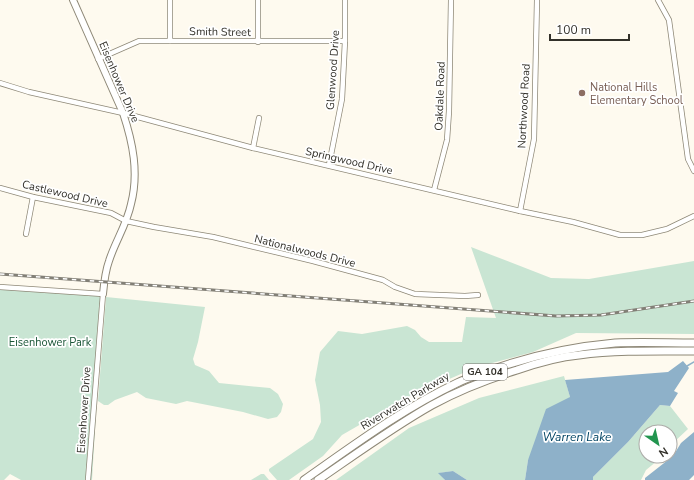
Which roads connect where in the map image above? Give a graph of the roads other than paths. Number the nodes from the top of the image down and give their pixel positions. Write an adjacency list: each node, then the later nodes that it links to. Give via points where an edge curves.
1 (73, 0): 11 (street, Eisenhower Drive)
2 (170, 0): 8 (street)
3 (258, 0): 10 (street)
4 (345, 0): 9 (street, Glenwood Drive)
5 (451, 0): 19 (street, Oakdale Road, via 447,140)
6 (537, 0): 21 (street, Northwood Road, via 534,139)
7 (658, 0): 17 (street, via 669,20 688,159)
8 (170, 41): 10 (street, Smith Street); 11 (street, Smith Street, via 139,41)
9 (345, 41): 10 (street, Smith Street); 16 (street, Glenwood Drive, via 342,99)
10 (258, 42)
11 (98, 59): 13 (street, Eisenhower Drive)
12 (0, 83): 13 (street, Springwood Drive)
13 (123, 114): 15 (street, Springwood Drive); 23 (street, Eisenhower Drive, via 134,158 132,204)
14 (259, 118): 15 (street)
15 (253, 148): 16 (street, Springwood Drive)
16 (329, 165): 19 (street, Springwood Drive)
17 (694, 171)
18 (0, 188): 20 (street, Castlewood Drive)
19 (434, 190): 21 (street, Springwood Drive)
20 (33, 197): 23 (street, Castlewood Drive, via 110,213); 24 (street)
21 (520, 211): 22 (street, Springwood Drive, via 620,235 642,235 667,229)
22 (694, 216)
23 (126, 221): 26 (street, Eisenhower Drive, via 109,261); 27 (street, Nationalwoods Drive, via 213,237 313,261 383,280 414,294)
24 (26, 234)
25 (0, 287): 26 (street)
26 (103, 294): 30 (street, Eisenhower Drive)
27 (478, 295)
28 (694, 343): 31 (main road, Riverwatch Parkway / GA 104, via 615,343 527,358 491,370 458,382 423,400 382,425)
29 (694, 351): 32 (main road, Riverwatch Parkway / GA 104, via 650,350 578,355 540,362 497,376 434,404)
30 (88, 480)
31 (304, 480)
32 (318, 480)

